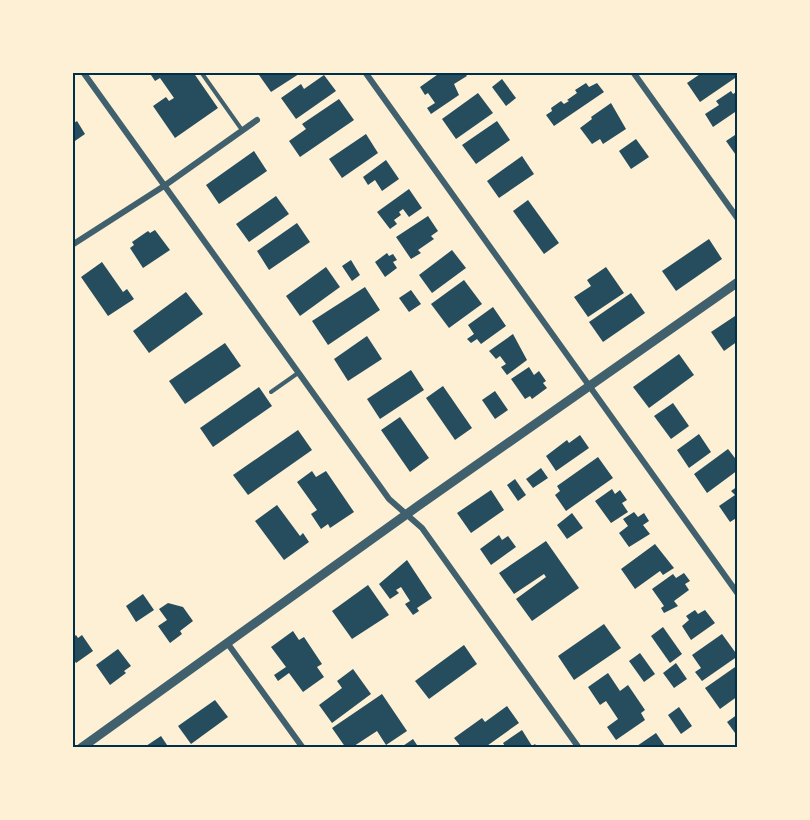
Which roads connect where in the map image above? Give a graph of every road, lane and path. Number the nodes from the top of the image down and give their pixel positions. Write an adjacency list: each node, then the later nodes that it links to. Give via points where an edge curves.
1 (83, 72): 7 (street)
2 (201, 72): 6 (lane)
3 (365, 72): 12 (street)
4 (633, 72): 8 (street)
5 (257, 120): 6 (street)
6 (242, 130): 7 (street)
7 (164, 186): 9 (street); 11 (street)
8 (738, 219)
9 (72, 245)
10 (738, 282): 12 (street)
11 (298, 373): 13 (lane); 14 (street, via 389,499)
12 (589, 387): 14 (street); 15 (street)
13 (271, 392)
14 (406, 515): 16 (street); 19 (street, via 422,528)
15 (738, 594)
16 (228, 644): 17 (street); 18 (street)
17 (81, 748)
18 (303, 748)
19 (579, 748)

